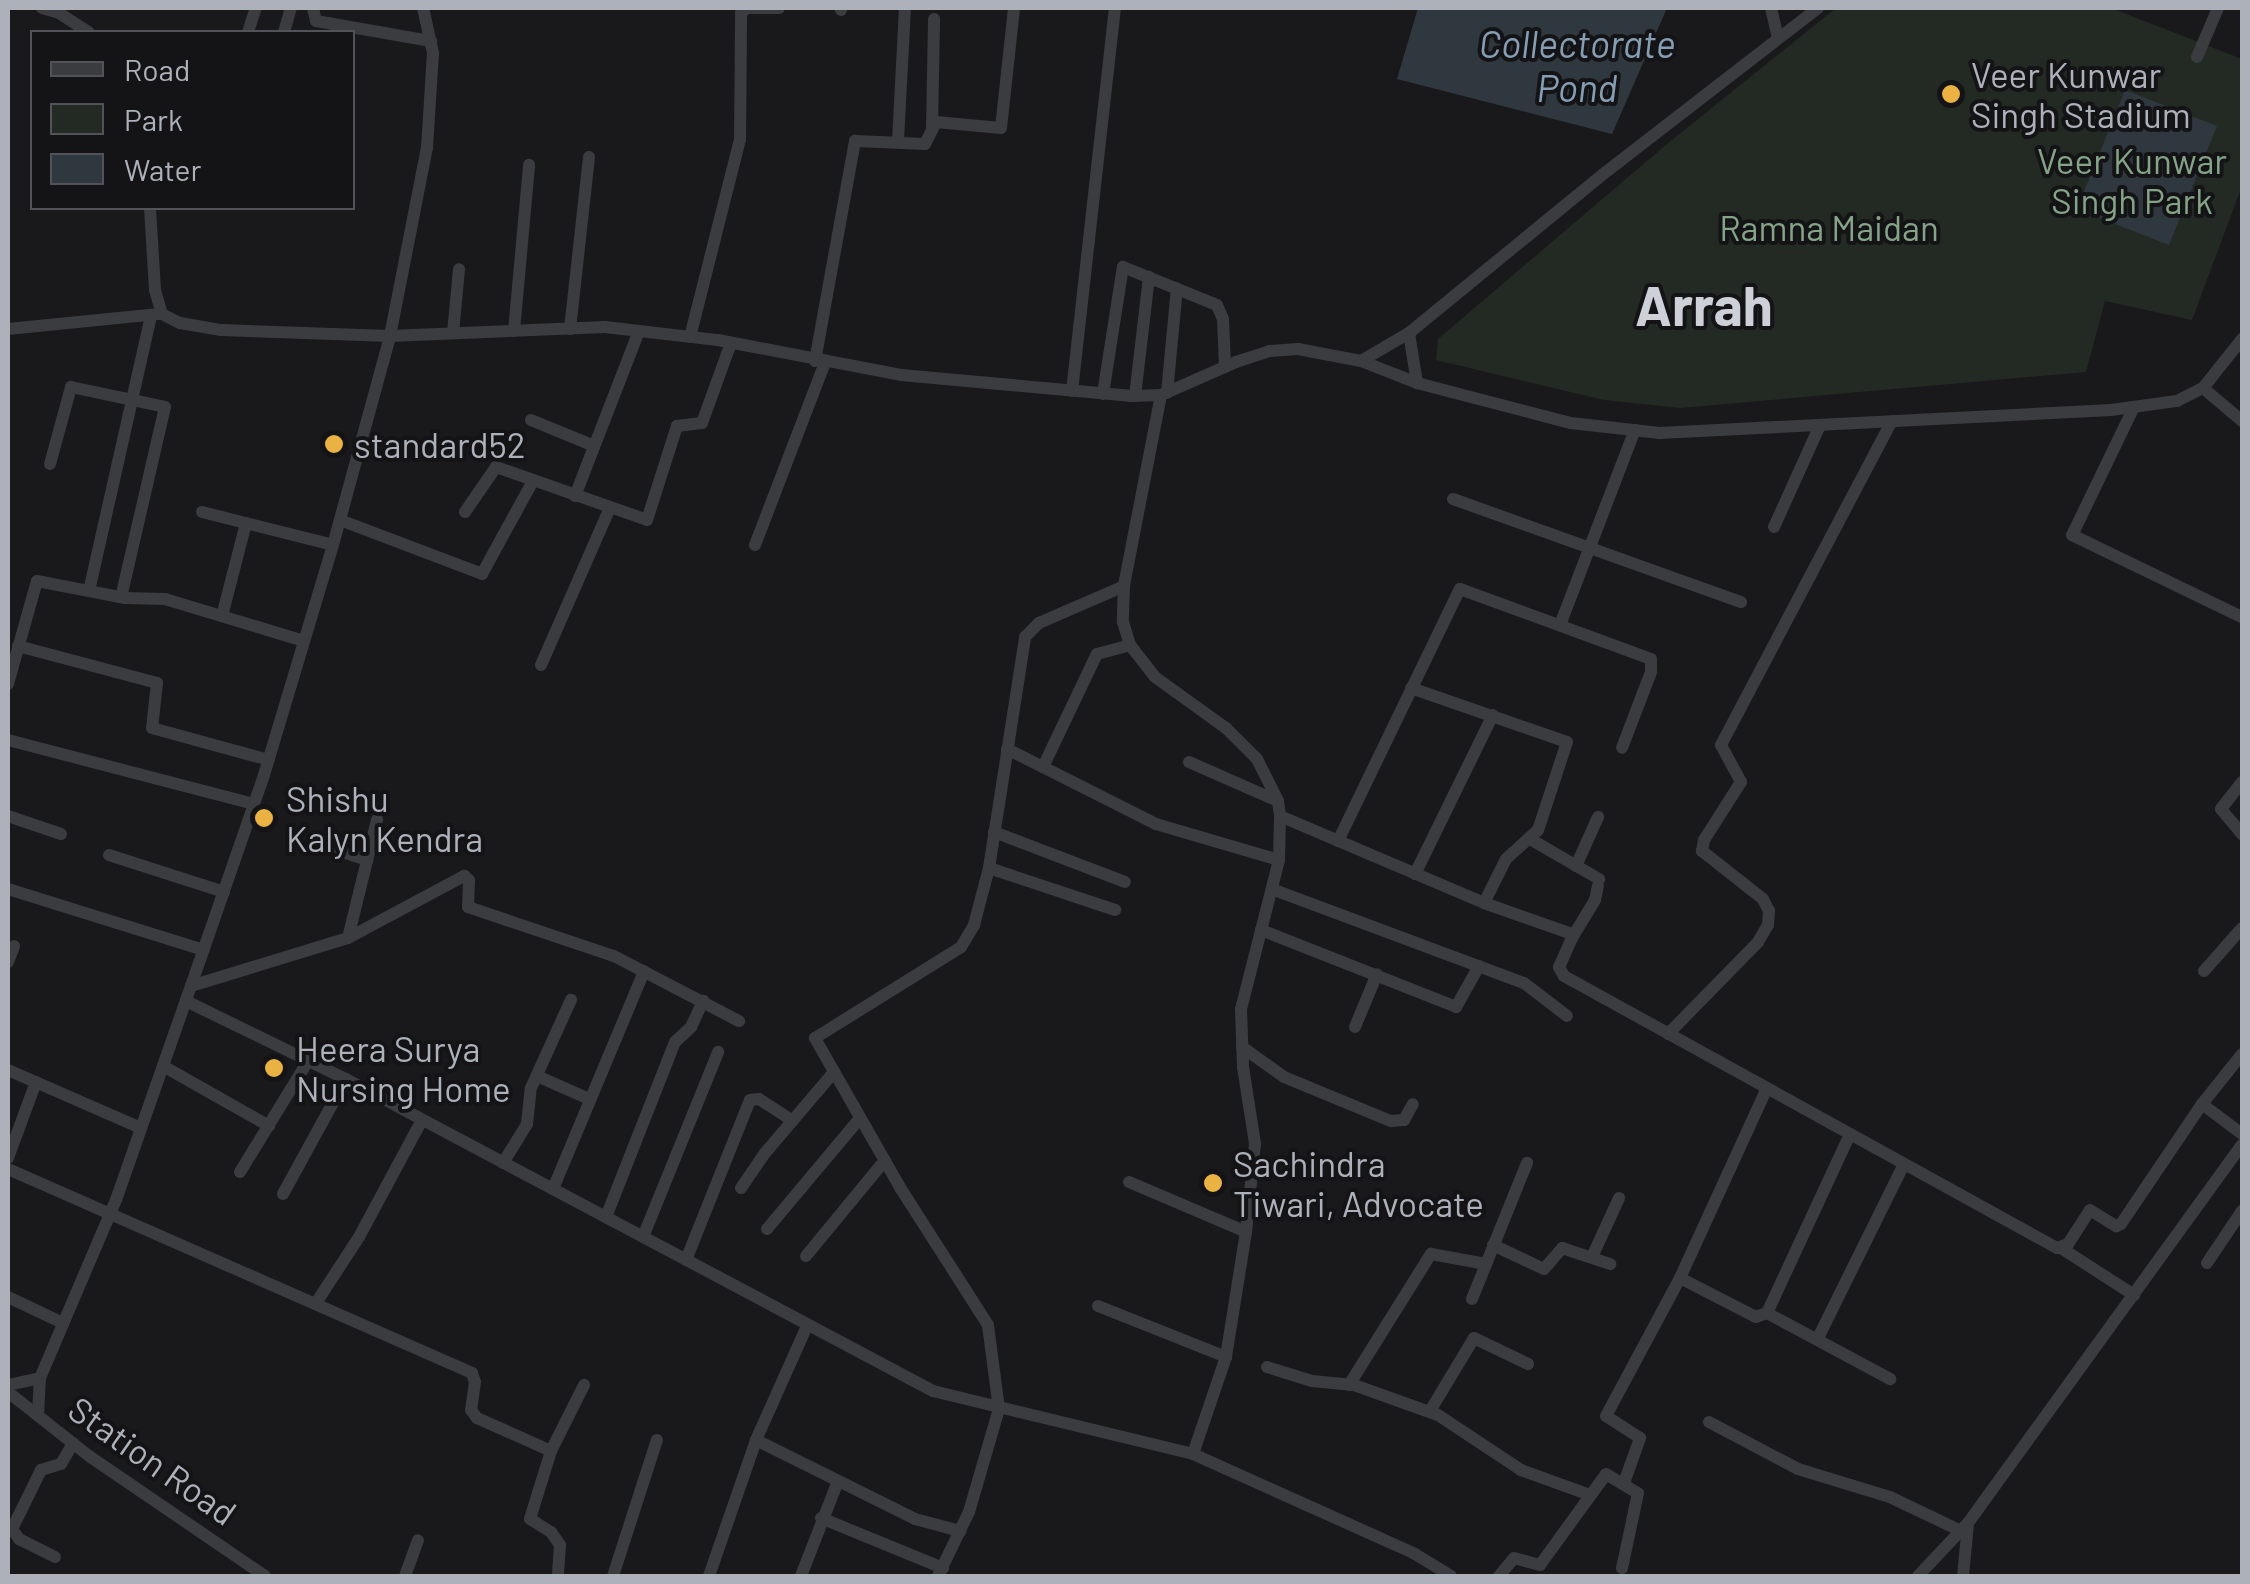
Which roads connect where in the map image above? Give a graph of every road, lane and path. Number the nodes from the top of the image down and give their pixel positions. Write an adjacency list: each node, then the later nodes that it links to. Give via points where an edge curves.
1 (42, 8): 12 (street)
2 (313, 8): 14 (street, via 316,21)
3 (423, 8): 14 (street)
4 (779, 8): 32 (street, via 741,13 740,140)
5 (905, 8): 17 (street)
6 (1014, 8): 16 (street, via 1002,128 940,122)
7 (1115, 8): 40 (street)
8 (1771, 8): 13 (street)
9 (1818, 8): 13 (street)
10 (2218, 8): 15 (street)
11 (934, 19): 16 (street)
12 (84, 30)
13 (1778, 38): 29 (street)
14 (431, 40): 31 (street, via 427,148)
15 (2197, 57)
16 (932, 127): 17 (street, via 926,143)
17 (898, 141): 36 (street, via 855,141)
18 (589, 157): 26 (street)
19 (529, 165): 27 (street)
20 (150, 210): 24 (street)
21 (458, 268): 30 (street)
22 (1148, 277): 23 (street); 41 (street, via 1125,267 1119,271); 43 (street)
23 (1178, 288): 37 (street, via 1220,309); 42 (street)
24 (156, 315): 25 (street); 31 (street, via 220,330); 44 (street)
25 (8, 329)
26 (570, 329): 27 (street); 28 (street)
27 (514, 331): 30 (street)
28 (640, 331): 32 (street); 51 (street)
29 (1409, 333): 35 (street); 38 (street)
30 (452, 334): 31 (street)
31 (390, 336): 59 (street)
32 (690, 337): 34 (street)
33 (2242, 340): 39 (street)
34 (731, 343): 36 (street); 56 (street, via 702,424 677,426 648,519)
35 (1361, 361): 37 (street, via 1298,349); 38 (street)
36 (820, 362): 40 (street); 63 (street)
37 (1225, 367): 42 (street)
38 (1417, 383): 50 (street, via 1571,423)
39 (2203, 388): 45 (street, via 2177,401); 47 (street)
40 (1072, 391): 41 (street)
41 (1103, 394): 43 (street)
42 (1164, 394): 43 (street); 65 (street)
43 (1135, 396)
44 (132, 398): 52 (street, via 72,387); 66 (street); 67 (street, via 165,409)
45 (2134, 407): 48 (street); 70 (street, via 2072,535)
46 (531, 420): 51 (street)
47 (2242, 421)
48 (1892, 422): 49 (street); 129 (street, via 1722,746 1740,782 1702,852 1762,899 1768,925)
49 (1820, 425): 50 (street); 61 (street)
50 (1635, 430): 64 (street)
51 (594, 446): 54 (street)
52 (50, 464)
53 (533, 481): 54 (street); 58 (street, via 494,468); 59 (street, via 482,574)
54 (575, 496): 56 (street)
55 (1453, 499): 64 (street)
56 (610, 508): 77 (street)
57 (202, 512): 60 (street)
58 (465, 512)
59 (340, 520): 62 (street)
60 (246, 523): 62 (street); 69 (street)
61 (1774, 527)
62 (333, 545): 74 (street)
63 (755, 545)
64 (1588, 547): 68 (street); 72 (street)
65 (1124, 586): 75 (street); 83 (street, via 1039,624 1025,637)
66 (89, 592): 67 (street); 73 (street, via 36,581)
67 (120, 598): 69 (street, via 166,599)
68 (1741, 602)
69 (222, 616): 74 (street)
70 (2242, 617)
71 (8, 623): 73 (street)
72 (1560, 625): 79 (street, via 1460,589); 82 (street, via 1653,662)
73 (23, 628): 76 (street)
74 (304, 641): 84 (street)
75 (1130, 645): 86 (street, via 1097,654); 89 (street, via 1155,677 1257,759)
76 (18, 646): 78 (street); 84 (street, via 154,682 152,728)
77 (541, 665)
78 (8, 684)
79 (1411, 688): 80 (street); 97 (street)
80 (1493, 715): 96 (street, via 1567,742); 104 (street)
81 (8, 740): 88 (street)
82 (1622, 748)
83 (1006, 749): 86 (street); 93 (street)
84 (269, 760): 88 (street)
85 (1189, 762): 89 (street)
86 (1043, 768): 101 (street, via 1156,824)
87 (2242, 782): 95 (street, via 2222,809)
88 (254, 804): 108 (street)
89 (1279, 809): 97 (street); 101 (street)
90 (8, 816): 94 (street)
91 (1598, 817): 102 (street)
92 (377, 820): 100 (street)
93 (994, 832): 103 (street); 105 (street)
94 (62, 834)
95 (2242, 834)
96 (1530, 839): 102 (street); 109 (street, via 1506,859)
97 (1338, 841): 104 (street)
98 (314, 844): 100 (street)
99 (109, 854): 108 (street)
100 (368, 860): 113 (street)
101 (1279, 860): 107 (street)
102 (1576, 866): 114 (street, via 1599,882)
103 (988, 868): 110 (street); 136 (street, via 961,948 815,1038)
104 (1415, 874): 109 (street)
105 (1125, 882)
106 (8, 889): 116 (street)
107 (1272, 889): 112 (street); 118 (street)
108 (224, 892): 116 (street)
109 (1484, 903): 114 (street)
110 (1115, 910)
111 (2242, 928): 120 (street)
112 (1261, 930): 121 (street); 130 (street, via 1241,1009)
113 (348, 938): 119 (street, via 464,876 468,907); 122 (street)
114 (1572, 938): 129 (street, via 1560,973)
115 (14, 946): 117 (street)
116 (204, 950): 122 (street)
117 (8, 962)
118 (1479, 966): 121 (street, via 1456,1006); 126 (street, via 1532,987)
119 (644, 971): 125 (street); 141 (street)
120 (2204, 971)
121 (1377, 974): 128 (street)
122 (191, 986): 124 (street)
123 (571, 1000): 137 (street)
124 (186, 1001): 133 (street); 134 (street)
125 (703, 1002): 127 (street); 166 (street, via 692,1027 675,1042)
126 (1566, 1016)
127 (740, 1022)
128 (1355, 1027)
129 (1668, 1034): 140 (street)
130 (1242, 1047): 142 (street, via 1284,1078 1391,1121 1404,1120); 168 (street, via 1255,1144)
131 (718, 1052): 169 (street)
132 (2242, 1054): 143 (street)
133 (308, 1060): 138 (street); 147 (street)
134 (163, 1066): 147 (street); 148 (street)
135 (8, 1070): 139 (street)
136 (834, 1072): 144 (street); 146 (street)
137 (537, 1076): 141 (street); 154 (street, via 527,1124)
138 (346, 1080): 145 (street); 162 (street)
139 (36, 1082): 148 (street); 152 (street)
140 (1766, 1088): 149 (street); 178 (street)
141 (589, 1099): 161 (street)
142 (1413, 1104)
143 (2202, 1104): 150 (street); 171 (street, via 2121,1224 2090,1210)
144 (860, 1118): 153 (street); 167 (street)
145 (422, 1120): 154 (street); 182 (street)
146 (793, 1120): 160 (street); 174 (street, via 750,1100)
147 (268, 1126): 158 (street)
148 (141, 1128): 165 (street)
149 (1850, 1134): 156 (street); 184 (street)
150 (2242, 1134)
151 (2242, 1146): 179 (street)
152 (8, 1158)
153 (885, 1160): 172 (street); 196 (street, via 988,1325)
154 (503, 1162): 161 (street)
155 (1527, 1163): 170 (street)
156 (1904, 1164): 171 (street); 187 (street)
157 (8, 1169): 165 (street)
158 (240, 1172)
159 (1129, 1182): 168 (street)
160 (741, 1188)
161 (553, 1189): 166 (street)
162 (283, 1194)
163 (1618, 1198): 173 (street)
164 (2242, 1211): 175 (street)
165 (109, 1216): 182 (street); 185 (street)
166 (606, 1218): 169 (street)
167 (767, 1229)
168 (1246, 1232): 188 (street)
169 (643, 1237): 174 (street)
170 (1493, 1245): 173 (street, via 1544,1269 1562,1248); 176 (street)
171 (2061, 1248): 179 (street)
172 (806, 1256)
173 (1592, 1258): 177 (street)
174 (686, 1260): 186 (street)
175 (2207, 1262)
176 (1486, 1264): 181 (street); 193 (street, via 1430,1254)
177 (1610, 1264)
178 (1680, 1278): 184 (street, via 1756,1317); 206 (street, via 1606,1416 1640,1438)
179 (2134, 1295): 209 (street)
180 (8, 1297): 185 (street)
181 (1472, 1299)
182 (316, 1302): 203 (street, via 463,1367 475,1382 477,1418)
183 (1098, 1306): 188 (street)
184 (1768, 1313): 187 (street)
185 (63, 1324): 191 (street)
186 (807, 1326): 196 (street, via 932,1391); 201 (street)
187 (1818, 1338): 192 (street)
188 (1226, 1357): 204 (street)
189 (1528, 1364): 197 (street, via 1474,1338)
190 (1267, 1368): 193 (street)
191 (40, 1378): 195 (street); 198 (street)
192 (1890, 1379)
193 (1349, 1384): 197 (street)
194 (584, 1385): 203 (street)
195 (8, 1389): 198 (street, Station Road)
196 (999, 1409): 204 (street); 210 (street)
197 (1430, 1412): 207 (street, via 1521,1470)
198 (38, 1416): 202 (street, Station Road)
199 (1710, 1422): 209 (street, via 1798,1469)
200 (657, 1440): 218 (street)
201 (756, 1440): 205 (street); 219 (street)
202 (73, 1443): 212 (street, via 61,1464 41,1470 12,1529 19,1540); 215 (street, Station Road)
203 (551, 1450): 217 (street, via 530,1520 560,1545)
204 (1194, 1454): 221 (street)
205 (838, 1481): 208 (street); 210 (street, via 916,1519)
206 (1624, 1483): 207 (street, via 1606,1474); 213 (street, via 1638,1494)
207 (1590, 1495): 222 (street, via 1540,1565 1514,1558)
208 (821, 1518): 214 (street); 220 (street)
209 (1964, 1527): 223 (street); 224 (street)
210 (960, 1531): 214 (street)
211 (418, 1540): 216 (street)
212 (55, 1556)
213 (1622, 1568)
214 (941, 1572)
215 (265, 1576)
216 (405, 1576)
217 (558, 1576)
218 (613, 1576)
219 (709, 1576)
220 (801, 1576)
221 (1451, 1576)
222 (1499, 1576)
223 (1918, 1576)
224 (1963, 1576)

